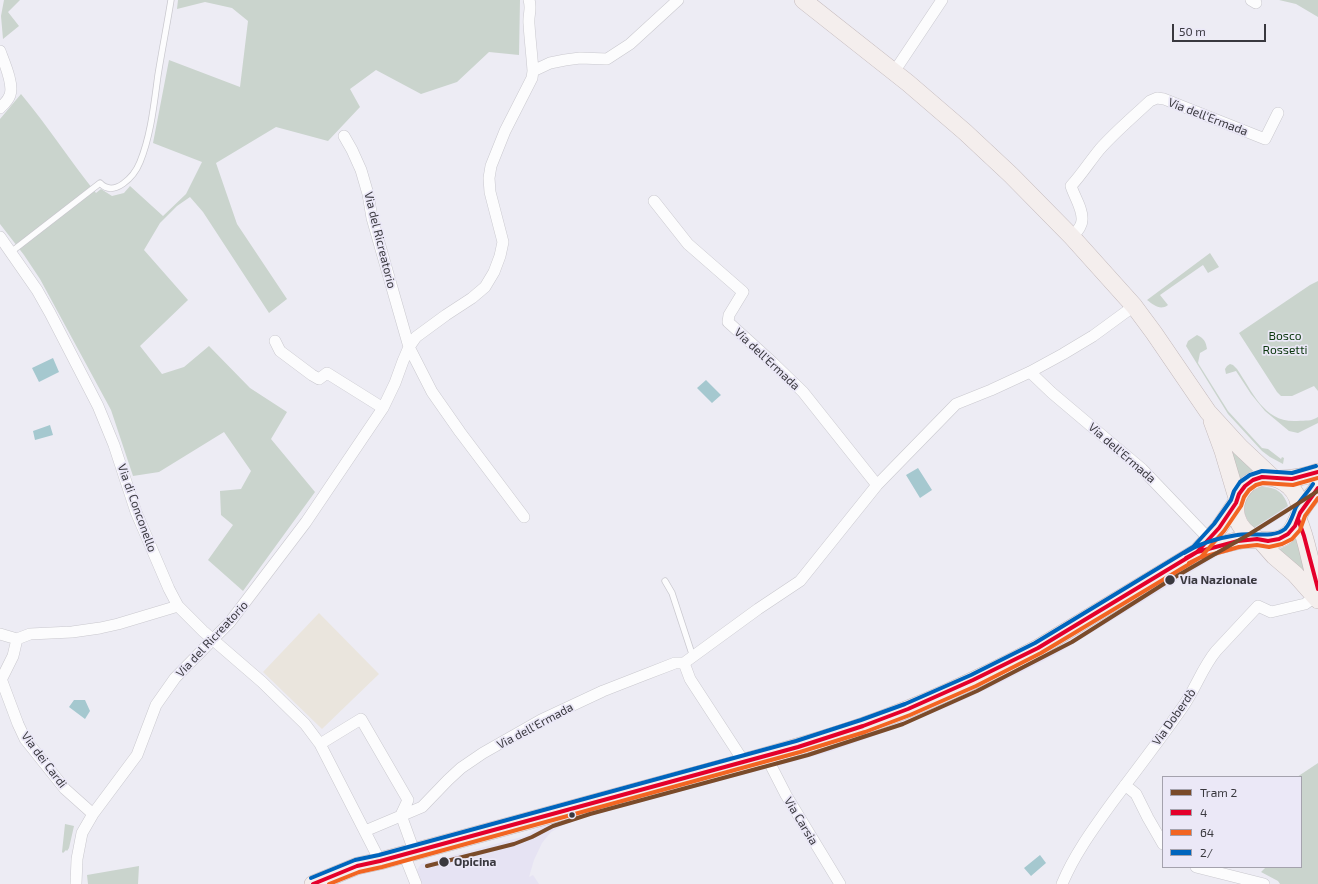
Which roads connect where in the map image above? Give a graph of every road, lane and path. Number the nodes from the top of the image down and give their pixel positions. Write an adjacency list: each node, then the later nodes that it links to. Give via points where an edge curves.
1 (170, 0): 15 (lane, via 152,119 135,172 120,186 112,189 100,183)
2 (529, 0): 7 (street, Via del Ricreatorio)
3 (678, 0): 7 (street, via 630,44 607,59 565,60 550,63)
4 (803, 0): 8 (main road)
5 (942, 0): 8 (street)
6 (0, 51): 9 (street, via 11,90 7,101)
7 (533, 71): 18 (street, Via del Ricreatorio, via 491,166 490,192 503,242 494,272 485,287 416,337)
8 (894, 72): 14 (main road, via 965,132)
9 (0, 108)
10 (1278, 113): 14 (street, Via dell'Ermada, via 1265,139 1164,99 1156,98 1150,101 1110,137 1071,186 1082,221)
11 (344, 136): 18 (street, Via del Ricreatorio, via 361,170)
12 (654, 201): 24 (street, Via dell'Ermada, via 688,244 743,292 729,315 728,322 803,392)
13 (0, 237): 15 (street, Via di Conconello)
14 (1072, 237): 16 (main road)
15 (11, 252): 34 (street, Via di Conconello, via 50,313 98,406 136,512)
16 (1134, 306): 19 (street, Via dell'Ermada, via 1093,336); 21 (main road)
17 (275, 341): 20 (street, via 280,352 312,375 319,379 327,373)
18 (409, 347): 20 (street, Via del Ricreatorio); 28 (street, Via del Ricreatorio, via 432,392)
19 (1030, 372): 24 (street, Via dell'Ermada, via 956,404); 29 (street, Via dell'Ermada, via 1142,469)
20 (383, 408): 37 (street, Via del Ricreatorio, via 306,522 245,604)
21 (1208, 412): 23 (main road, via 1240,447); 26 (main road, via 1224,450)
22 (1318, 472): 23 (main road, via 1292,479)
23 (1275, 478): 26 (main road, via 1262,477 1253,480 1245,486); 27 (main road, via 1293,490 1297,496)
24 (877, 485): 38 (street, Via dell'Ermada, via 800,581)
25 (1318, 488): 27 (main road)
26 (1236, 501): 29 (main road); 30 (main road, via 1235,512 1242,529)
27 (1299, 516): 30 (main road, via 1296,526 1279,540); 33 (main road)
28 (524, 517)
29 (1209, 539): 31 (main road)
30 (1258, 540): 31 (main road, via 1238,541); 33 (main road)
31 (1197, 552): 41 (main road, via 1038,648 968,683 864,726)
32 (666, 582): 38 (lane, via 672,593)
33 (1317, 595): 43 (street, Via Doberdò, via 1305,604 1271,612 1258,606 1211,658 1190,697)
34 (178, 606): 36 (street, via 100,628 30,634); 37 (street, Via di Conconello)
35 (0, 634): 36 (street)
36 (17, 639): 39 (street, via 13,656)
37 (213, 640): 40 (street, Via di Conconello, via 262,682 305,724); 44 (street, Via del Ricreatorio, via 175,678 156,705 137,755)
38 (688, 660): 42 (street, via 690,679); 45 (street, Via dell'Ermada, via 624,683 541,720 483,753 448,780 422,807)
39 (1, 679): 44 (street, Via dei Cardi, via 25,739 65,789)
40 (320, 744): 45 (street, via 361,719 408,800); 46 (street, Via di Conconello)
41 (766, 756): 42 (main road); 54 (street, Via Carsia, via 780,785)
42 (744, 762): 48 (main road)
43 (1125, 785): 47 (street, via 1136,794); 55 (street, Via Doberdò, via 1083,843)
44 (93, 814): 51 (street, Via del Ricreatorio, via 82,833 79,845)
45 (401, 815): 46 (street, Via dell'Ermada); 48 (street)
46 (365, 831): 49 (street, Via di Conconello)
47 (1162, 842)
48 (409, 853): 49 (main road); 53 (street)
49 (380, 861): 52 (main road, via 357,866)
50 (1200, 868): 56 (street)
51 (76, 884)
52 (313, 884)
53 (416, 884)
54 (840, 884)
55 (1062, 884)
56 (1264, 884)

